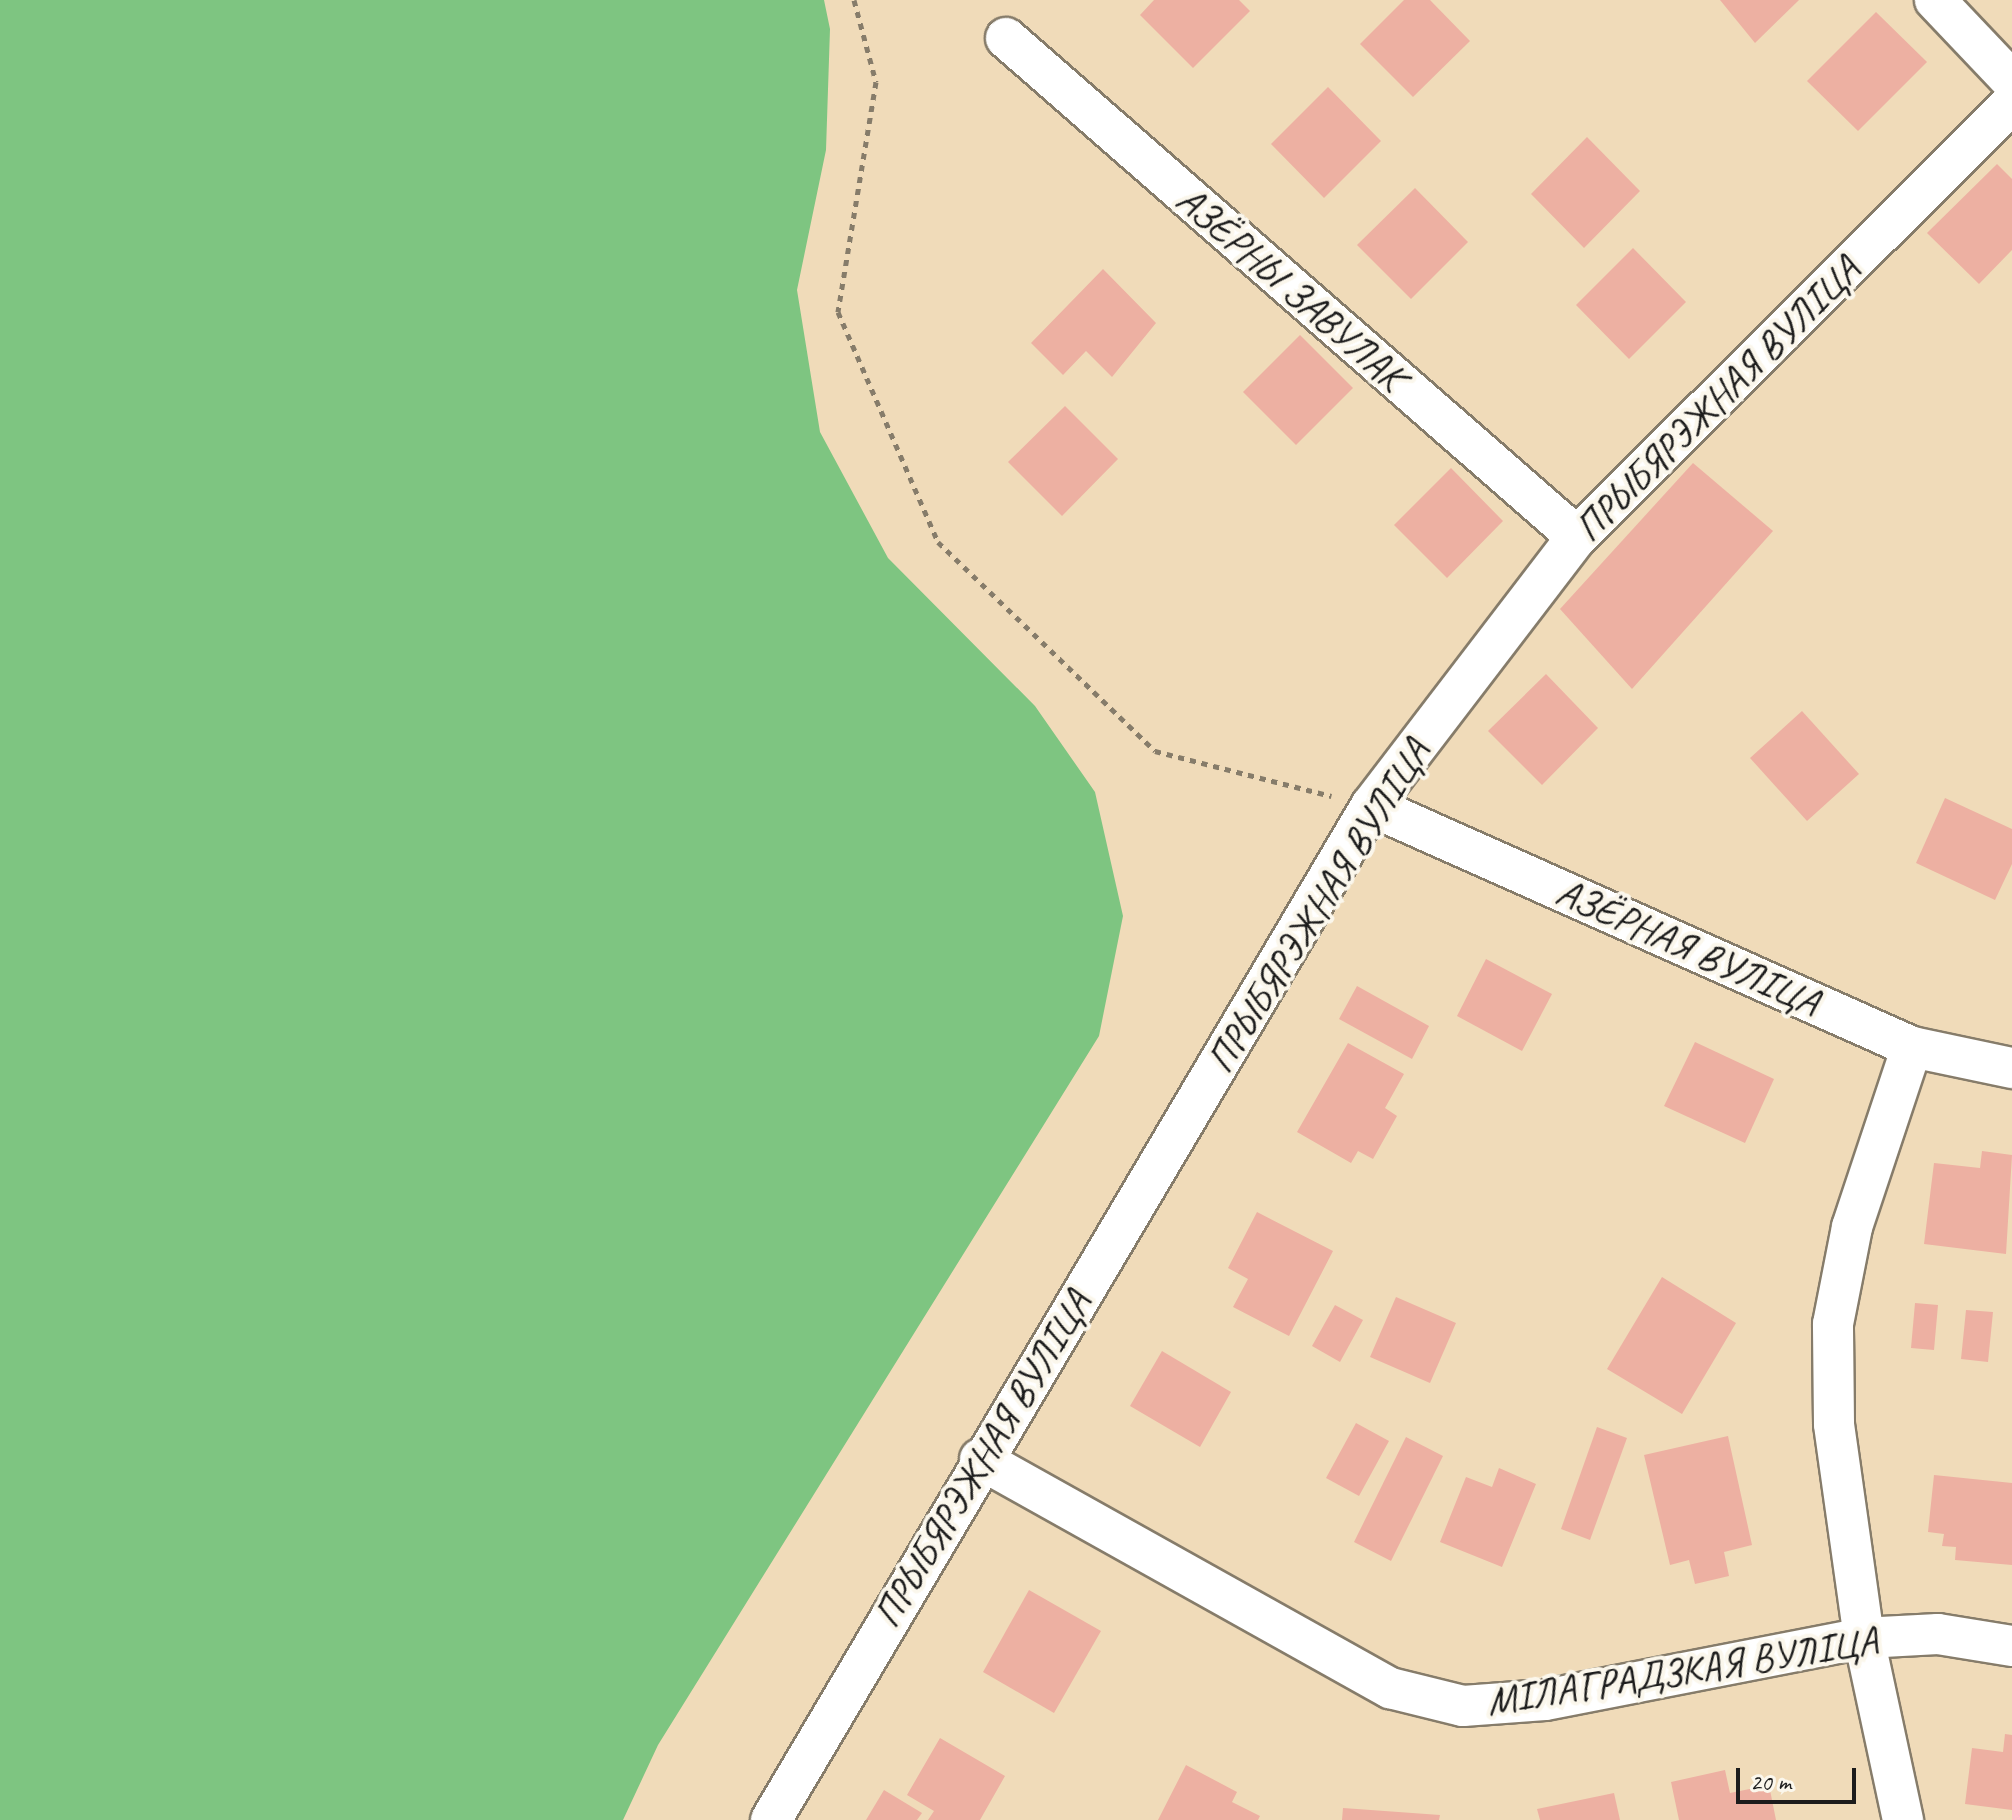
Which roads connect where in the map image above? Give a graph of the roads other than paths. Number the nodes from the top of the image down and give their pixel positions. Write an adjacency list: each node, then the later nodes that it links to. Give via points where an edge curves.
1 (1935, 0): 3 (street)
2 (1006, 38): 5 (street, АЗЁРНЫ ЗАВУЛАК)
3 (2012, 81)
4 (2012, 103): 5 (street, ПРЫБЯРЭЖНАЯ ВУЛІЦА)
5 (1577, 537): 6 (street, ПРЫБЯРЭЖНАЯ ВУЛІЦА)
6 (1371, 806): 7 (street, АЗЁРНАЯ ВУЛІЦА); 9 (street, ПРЫБЯРЭЖНАЯ ВУЛІЦА)
7 (1912, 1047): 8 (street, АЗЁРНАЯ ВУЛІЦА); 10 (street, via 1852,1227 1833,1324 1834,1424)
8 (2012, 1068)
9 (980, 1459): 10 (street, МІЛАГРАДЗКАЯ ВУЛІЦА, via 1390,1688 1463,1706 1545,1700); 12 (street, ПРЫБЯРЭЖНАЯ ВУЛІЦА)
10 (1864, 1638): 11 (street, МІЛАГРАДЗКАЯ ВУЛІЦА, via 1938,1634); 13 (street)
11 (2012, 1646)
12 (771, 1820)
13 (1903, 1820)

